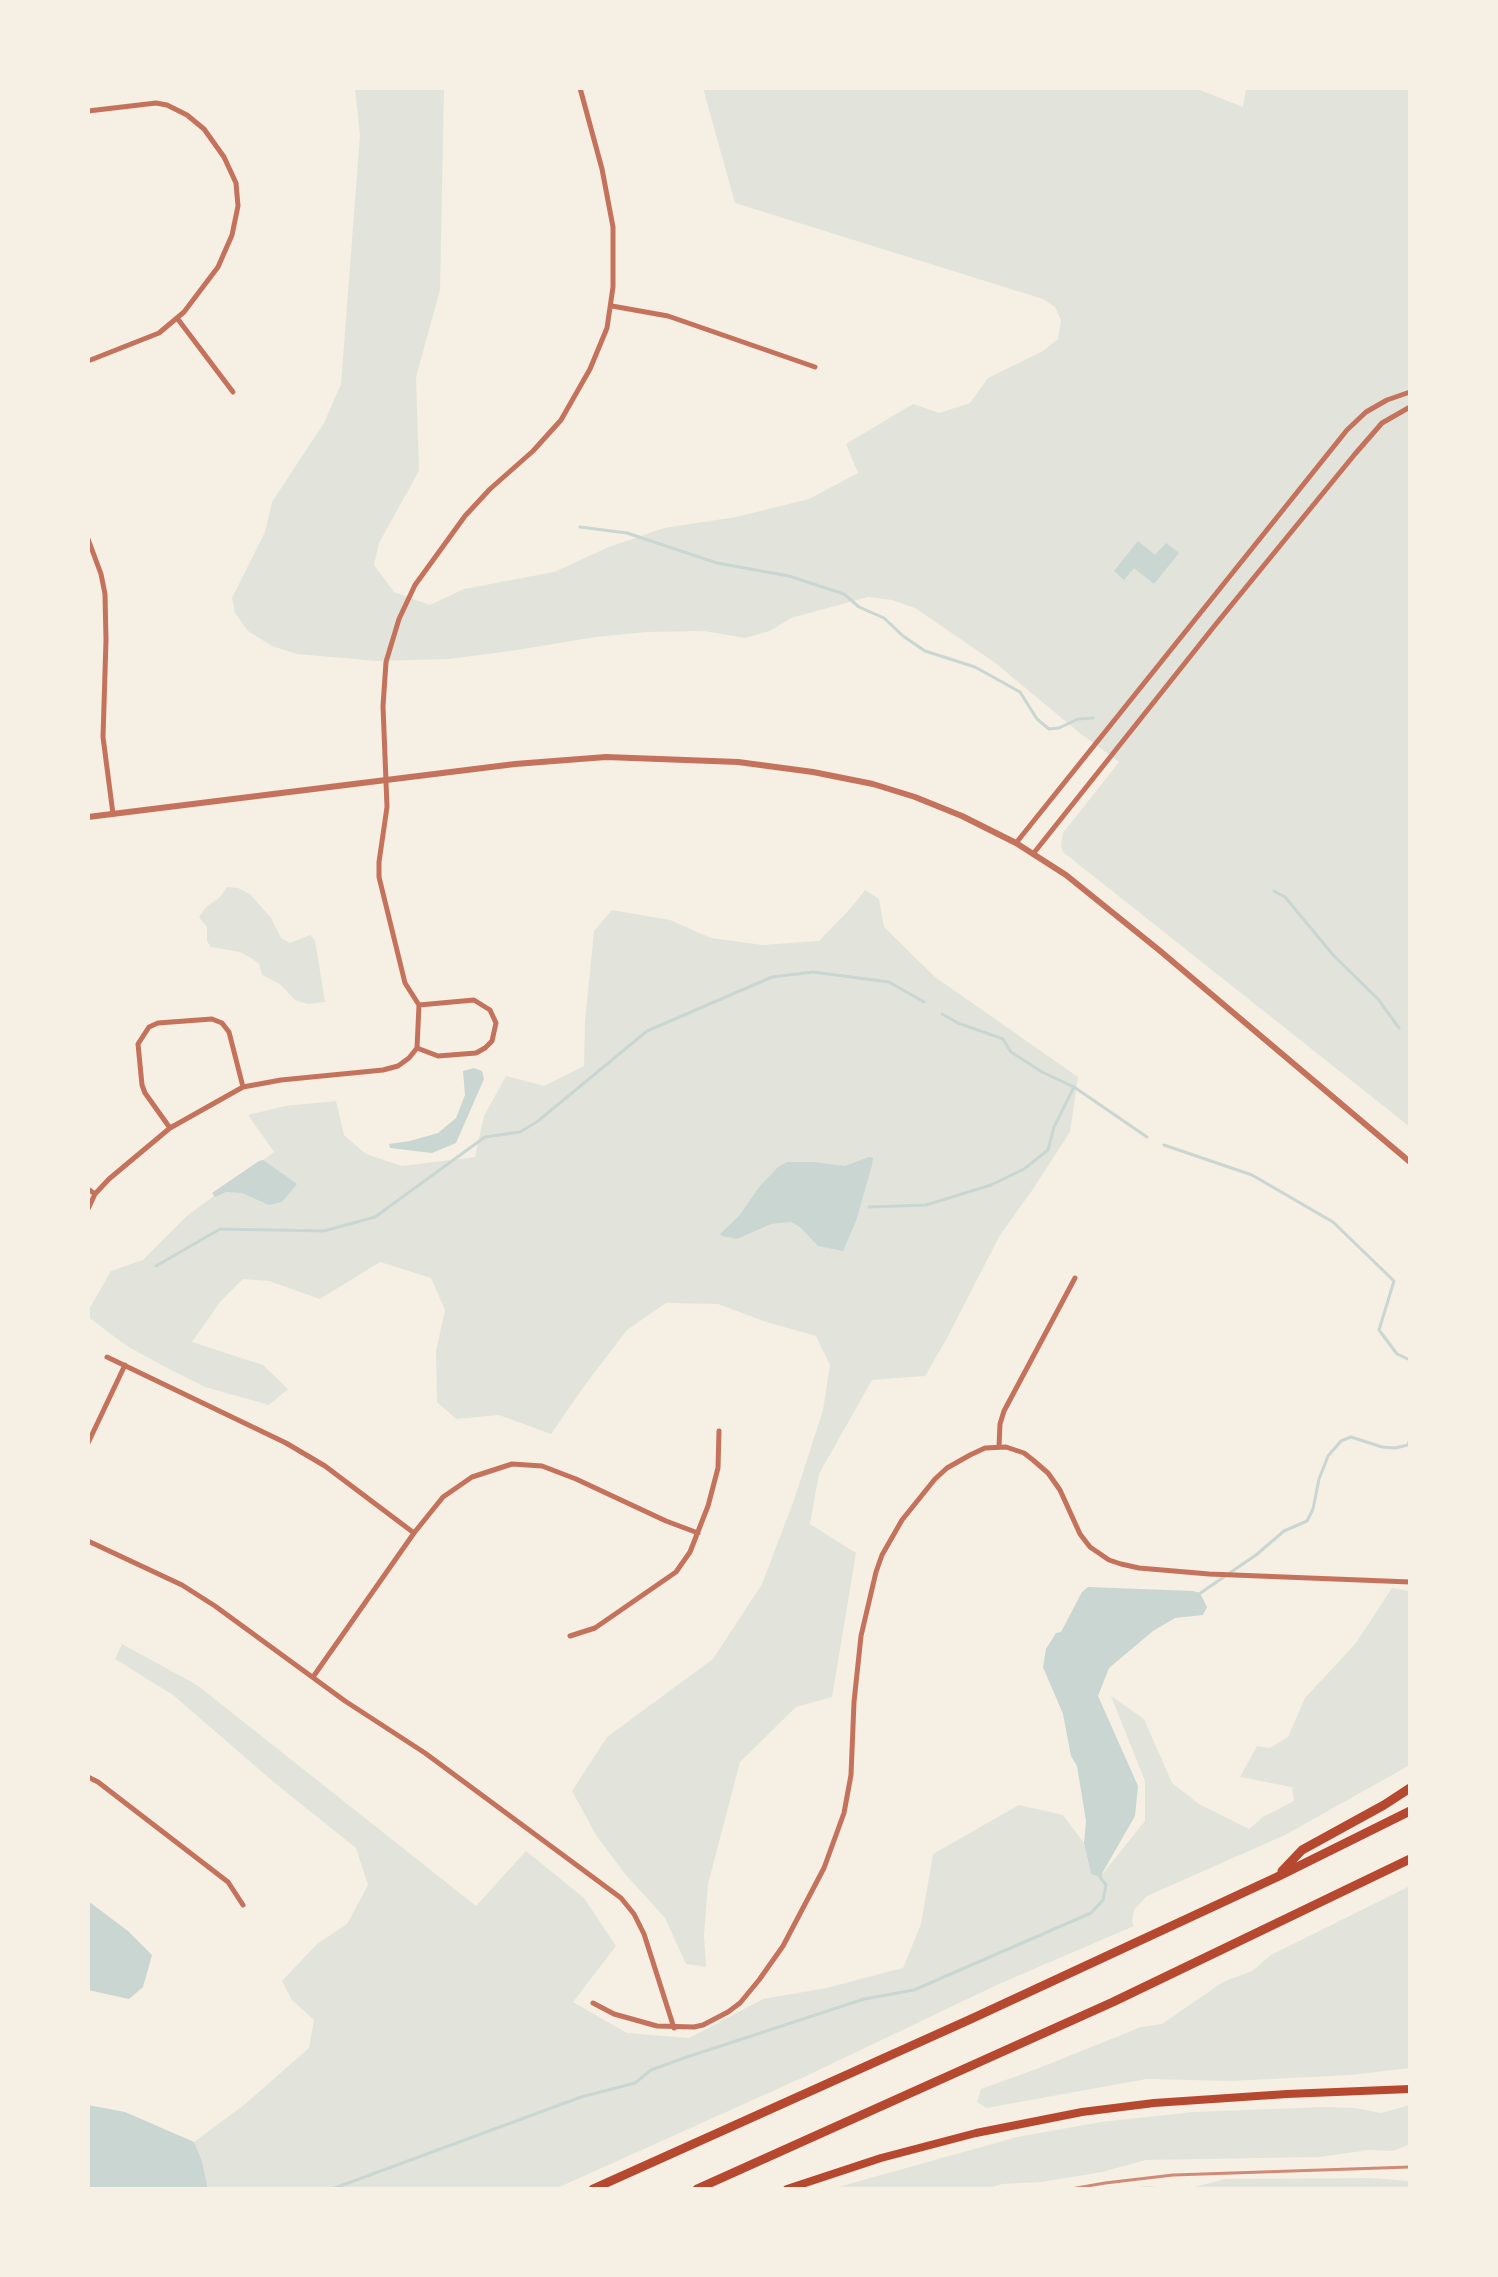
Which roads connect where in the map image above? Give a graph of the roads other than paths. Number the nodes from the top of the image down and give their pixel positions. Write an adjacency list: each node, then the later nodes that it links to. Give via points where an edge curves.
1 (580, 88): 3 (street, via 613,227)
2 (88, 111): 4 (street, via 146,103 177,109 204,129 231,170 238,195 232,235 209,280)
3 (612, 306): 6 (street, via 668,316); 11 (street, via 599,349 561,420 465,516 407,600 383,678)
4 (177, 318): 5 (street, via 159,333); 7 (street)
5 (88, 361)
6 (815, 367)
7 (233, 392)
8 (1410, 392): 14 (street, via 1366,412 1347,430)
9 (1410, 407): 15 (street, via 1382,423 1355,454)
10 (88, 539): 12 (street, via 105,594 103,737)
11 (386, 779): 12 (street); 14 (street, via 581,758 738,762 843,777 897,791); 16 (street, via 379,877 405,983)
12 (113, 814): 13 (street)
13 (88, 817)
14 (1016, 843): 15 (street)
15 (1033, 854): 20 (street, via 1109,909)
16 (419, 1005): 17 (street); 17 (street, via 474,1000 490,1010 496,1023 492,1041 476,1053 438,1056)
17 (417, 1048): 18 (street, via 398,1066 383,1070)
18 (243, 1087): 19 (street); 19 (street, via 222,1023 199,1019 149,1027 138,1044 142,1085)
19 (170, 1128): 22 (street)
20 (1410, 1162)
21 (88, 1189): 22 (street)
22 (95, 1194): 23 (street)
23 (88, 1209)
24 (1075, 1278): 29 (street, via 1004,1411)
25 (107, 1357): 26 (street)
26 (125, 1365): 28 (street); 30 (street, via 286,1443)
27 (719, 1431): 31 (street, via 718,1468)
28 (88, 1443)
29 (999, 1446): 33 (street, via 1024,1453 1048,1473 1090,1547 1121,1564 1209,1574); 43 (street, via 970,1455 935,1479 882,1555 861,1636 844,1813 824,1868 783,1946 740,2003 703,2025)
30 (414, 1533): 31 (street, via 443,1497 472,1477 512,1464 542,1466); 35 (street)
31 (698, 1533): 34 (street, via 676,1572 595,1628)
32 (88, 1541): 35 (street, via 182,1585)
33 (1410, 1582)
34 (570, 1636)
35 (313, 1677): 43 (street, via 621,1898 644,1934)
36 (88, 1777): 41 (street, via 228,1882)
37 (1410, 1788): 40 (highway, via 1302,1850)
38 (1410, 1811): 40 (highway)
39 (1410, 1859): 46 (highway, via 1113,2002)
40 (1277, 1877): 45 (highway)
41 (243, 1905)
42 (593, 2003): 43 (street, via 614,2014)
43 (674, 2028)
44 (1410, 2089): 47 (main road, via 1082,2112 976,2133)
45 (593, 2189)
46 (697, 2189)
47 (787, 2189)

